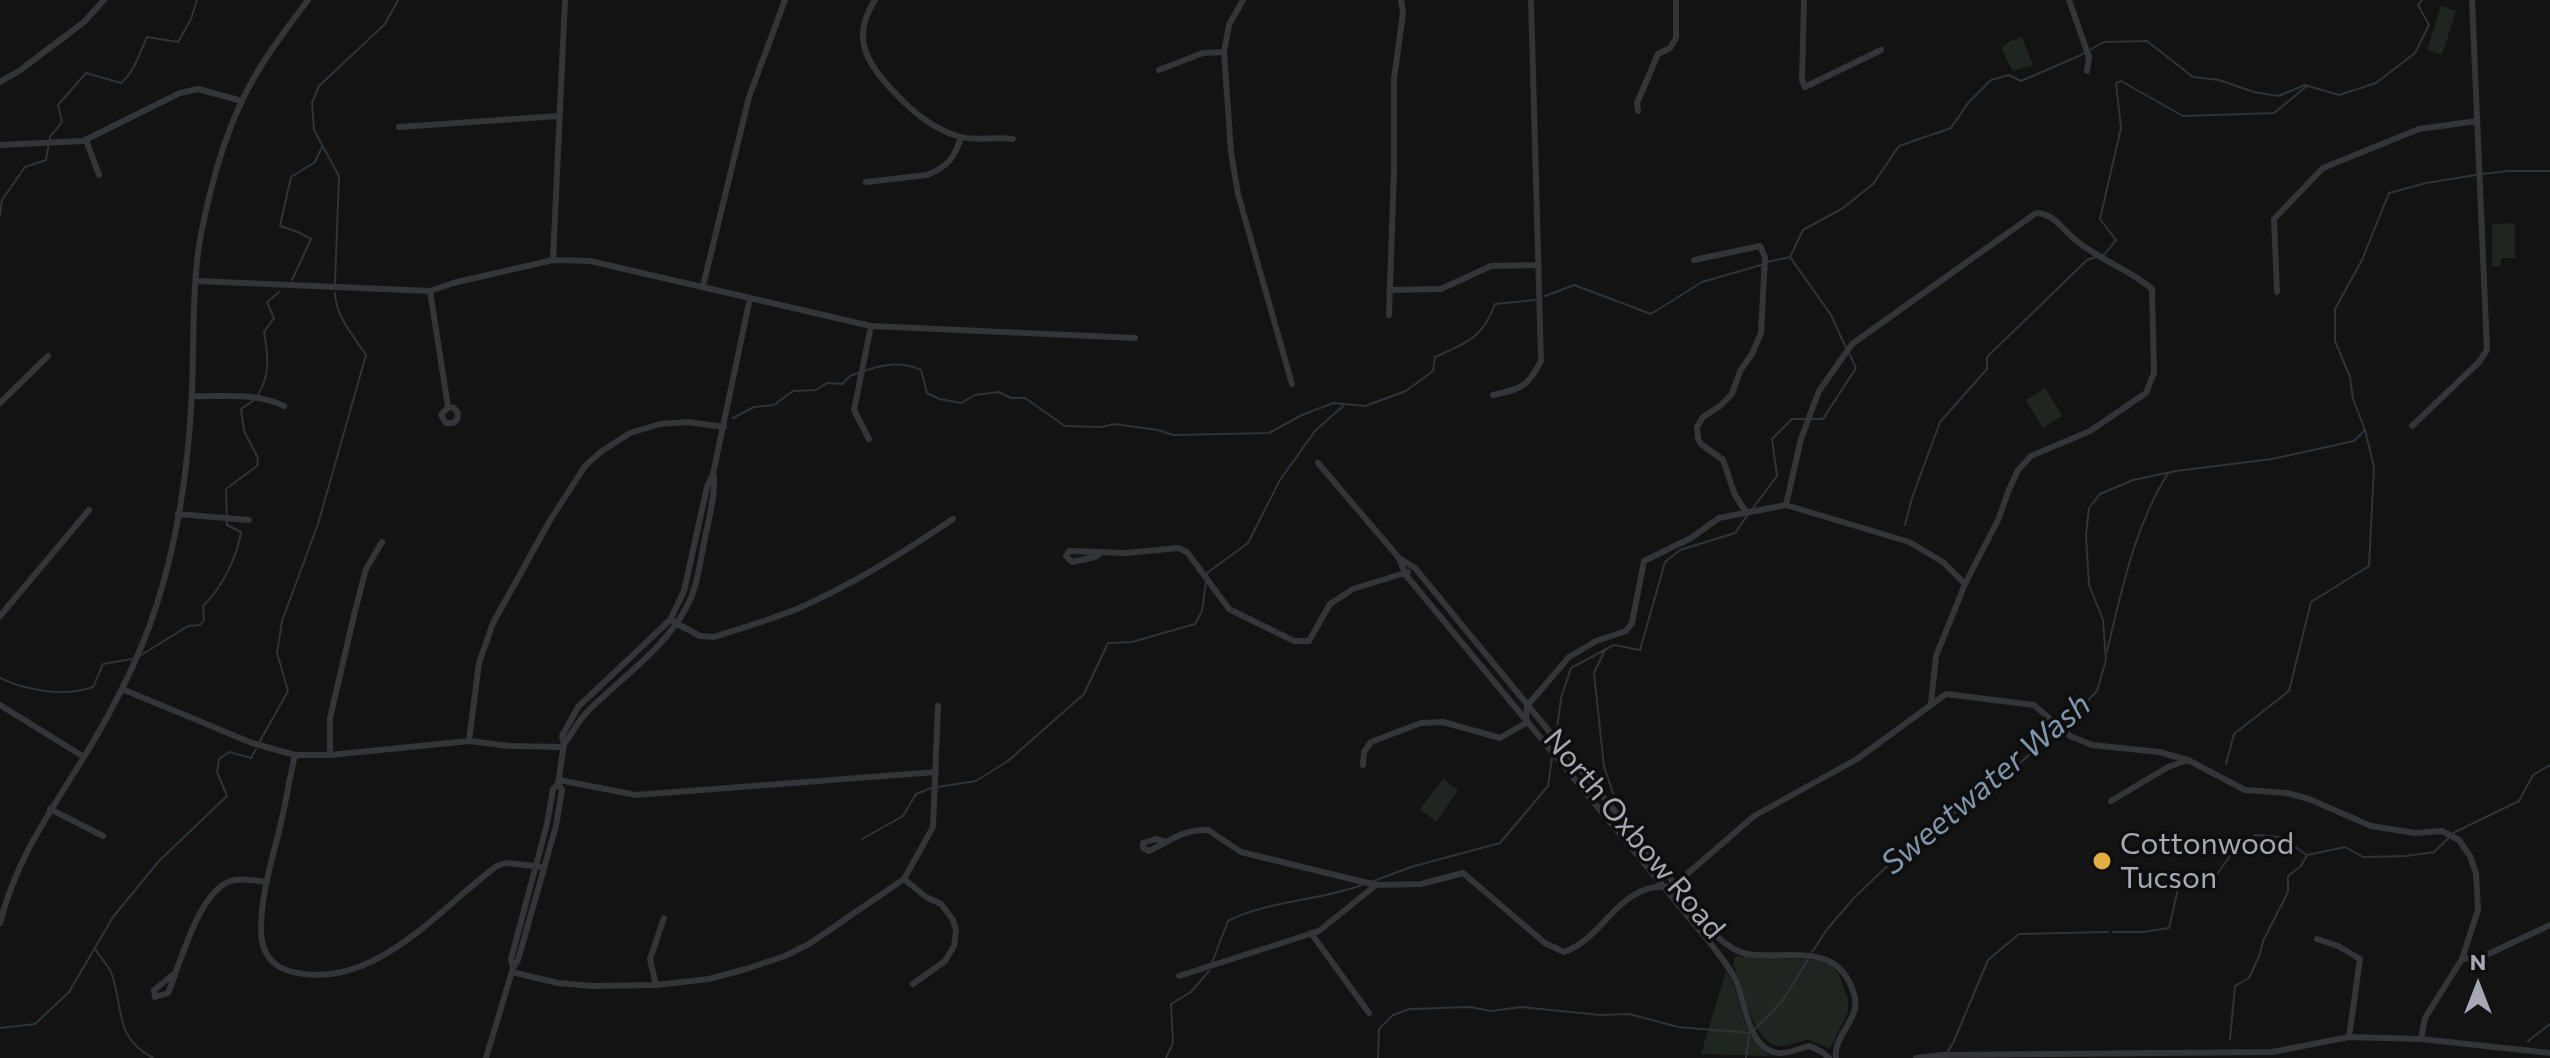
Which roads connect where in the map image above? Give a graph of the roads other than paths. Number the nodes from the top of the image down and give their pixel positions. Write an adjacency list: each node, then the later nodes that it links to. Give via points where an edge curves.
1 (104, 0): 17 (street, via 84,22)
2 (308, 0): 18 (street)
3 (565, 0): 20 (street)
4 (785, 0): 33 (street, via 749,97)
5 (875, 0): 23 (street, via 862,36 876,73 920,117)
6 (1243, 0): 14 (street, via 1229,25)
7 (1401, 0): 34 (street)
8 (1531, 0): 31 (street)
9 (1676, 0): 19 (street, via 1676,38 1652,64)
10 (1804, 0): 13 (street, via 1805,87)
11 (2069, 0): 16 (street, via 2089,57)
12 (2472, 0): 21 (street)
13 (1881, 50)
14 (1224, 52): 15 (street, via 1203,53); 42 (street, via 1236,185)
15 (1159, 70)
16 (2087, 71)
17 (0, 82)
18 (242, 101): 25 (street, via 208,90 187,91); 32 (street, via 215,176)
19 (1638, 111)
20 (559, 116): 22 (street); 29 (street)
21 (2477, 121): 36 (street, via 2419,129 2323,168 2274,219); 50 (street, via 2487,350)
22 (399, 127)
23 (961, 137): 24 (street); 28 (street, via 949,163 936,172)
24 (1013, 139)
25 (86, 140): 26 (street); 27 (street)
26 (0, 145)
27 (99, 175)
28 (866, 182)
29 (553, 260): 33 (street, via 590,261); 35 (street)
30 (1694, 260): 56 (street, via 1756,245 1765,257 1757,343 1732,394 1697,427 1701,444 1723,460)
31 (1539, 265): 34 (street, via 1491,266 1441,289); 44 (street, via 1541,361 1530,382)
32 (197, 281): 35 (street); 46 (street)
33 (703, 286): 37 (street)
34 (1389, 290): 38 (street)
35 (430, 291): 49 (street)
36 (2277, 292)
37 (750, 298): 39 (street); 51 (street)
38 (1389, 315)
39 (871, 326): 40 (street); 52 (street, via 854,410)
40 (1135, 338)
41 (48, 356): 45 (street)
42 (1292, 384)
43 (0, 390): 45 (street)
44 (1493, 395)
45 (6, 396): 47 (street)
46 (192, 396): 48 (street, via 257,397); 57 (street)
47 (0, 403)
48 (284, 406)
49 (448, 407)
50 (2412, 426)
51 (724, 427): 67 (street, via 694,589); 74 (street, via 660,424 630,433 585,466 493,623 479,663)
52 (869, 439)
53 (1318, 463): 62 (street, North Oxbow Road)
54 (1786, 505): 56 (street); 65 (street, via 1909,542 1943,562); 65 (street, via 1819,391 1852,344 2036,213 2054,219 2093,254 2152,289 2154,373 2146,393 2090,431 2031,456 2018,470)
55 (89, 510): 66 (street)
56 (1746, 512): 72 (street, via 1719,518 1644,561 1626,631 1569,657)
57 (178, 514): 59 (street); 68 (street, via 156,609)
58 (953, 519): 67 (street, via 795,610 714,637)
59 (249, 520)
60 (382, 542): 77 (street, via 366,569 355,611 330,718)
61 (1099, 554): 64 (street, via 1178,548 1187,552 1229,609 1303,643 1330,604 1353,589)
62 (1399, 558): 63 (street, North Oxbow Road); 64 (street, North Oxbow Road)
63 (1415, 568): 64 (street); 72 (street, North Oxbow Road)
64 (1405, 574): 73 (street, North Oxbow Road)
65 (1965, 584): 69 (street, via 1936,656)
66 (0, 616)
67 (673, 622): 75 (street, via 588,710)
68 (122, 689): 76 (street, via 252,743); 78 (street)
69 (1931, 703): 79 (street, via 1946,694 2034,705 2070,736 2092,745); 90 (street, via 1857,759 1754,816)
70 (0, 705): 78 (street)
71 (938, 706): 81 (street)
72 (1527, 706): 73 (street); 90 (street, North Oxbow Road)
73 (1526, 723): 80 (street, via 1500,738 1443,722 1421,723 1371,742); 92 (street, North Oxbow Road)
74 (469, 741): 75 (street); 77 (street)
75 (563, 746): 82 (street)
76 (295, 755): 77 (street); 89 (street)
77 (330, 755)
78 (84, 757): 84 (street)
79 (2188, 760): 83 (street); 98 (street, via 2245,790 2287,793 2371,826 2442,831 2459,840 2470,856 2479,892)
80 (1363, 765)
81 (936, 772): 82 (street, via 636,795); 88 (street, via 933,827)
82 (559, 782): 87 (street, via 556,826)
83 (2111, 801)
84 (50, 809): 85 (street); 94 (street, via 24,856)
85 (103, 836)
86 (1163, 841): 91 (street, via 1208,830 1241,852)
87 (540, 866): 89 (street, via 497,866 385,955 335,973 295,973 268,958 261,930); 99 (street)
88 (904, 879): 102 (street, via 941,904 956,930 945,961); 103 (street, via 785,956 709,979)
89 (267, 882): 100 (street, via 234,880 219,889 207,902)
90 (1676, 884): 92 (street); 111 (street, North Oxbow Road, via 1732,949 1819,957 1842,969 1855,996 1853,1018 1835,1049)
91 (1376, 885): 92 (street, via 1421,884 1463,873 1545,943 1564,952 1580,947 1629,895); 96 (street)
92 (1663, 886): 110 (street, North Oxbow Road, via 1729,969 1761,1045 1786,1053 1810,1046)
93 (664, 918): 103 (street, via 650,959)
94 (0, 923)
95 (2550, 925): 98 (street, via 2482,957)
96 (1311, 933): 101 (street); 104 (street)
97 (2317, 939): 105 (street, via 2360,959)
98 (2462, 959): 106 (street, via 2430,1006)
99 (512, 970): 103 (street, via 558,983); 109 (street)
100 (174, 974)
101 (1179, 976)
102 (913, 984)
103 (656, 985)
104 (1369, 1013)
105 (2349, 1037): 106 (street); 108 (street, via 2272,1052)
106 (2421, 1039): 107 (street)
107 (2550, 1053)
108 (2063, 1056): 112 (street)
109 (486, 1058)
110 (1829, 1058)
111 (1836, 1058)
112 (1916, 1058)

